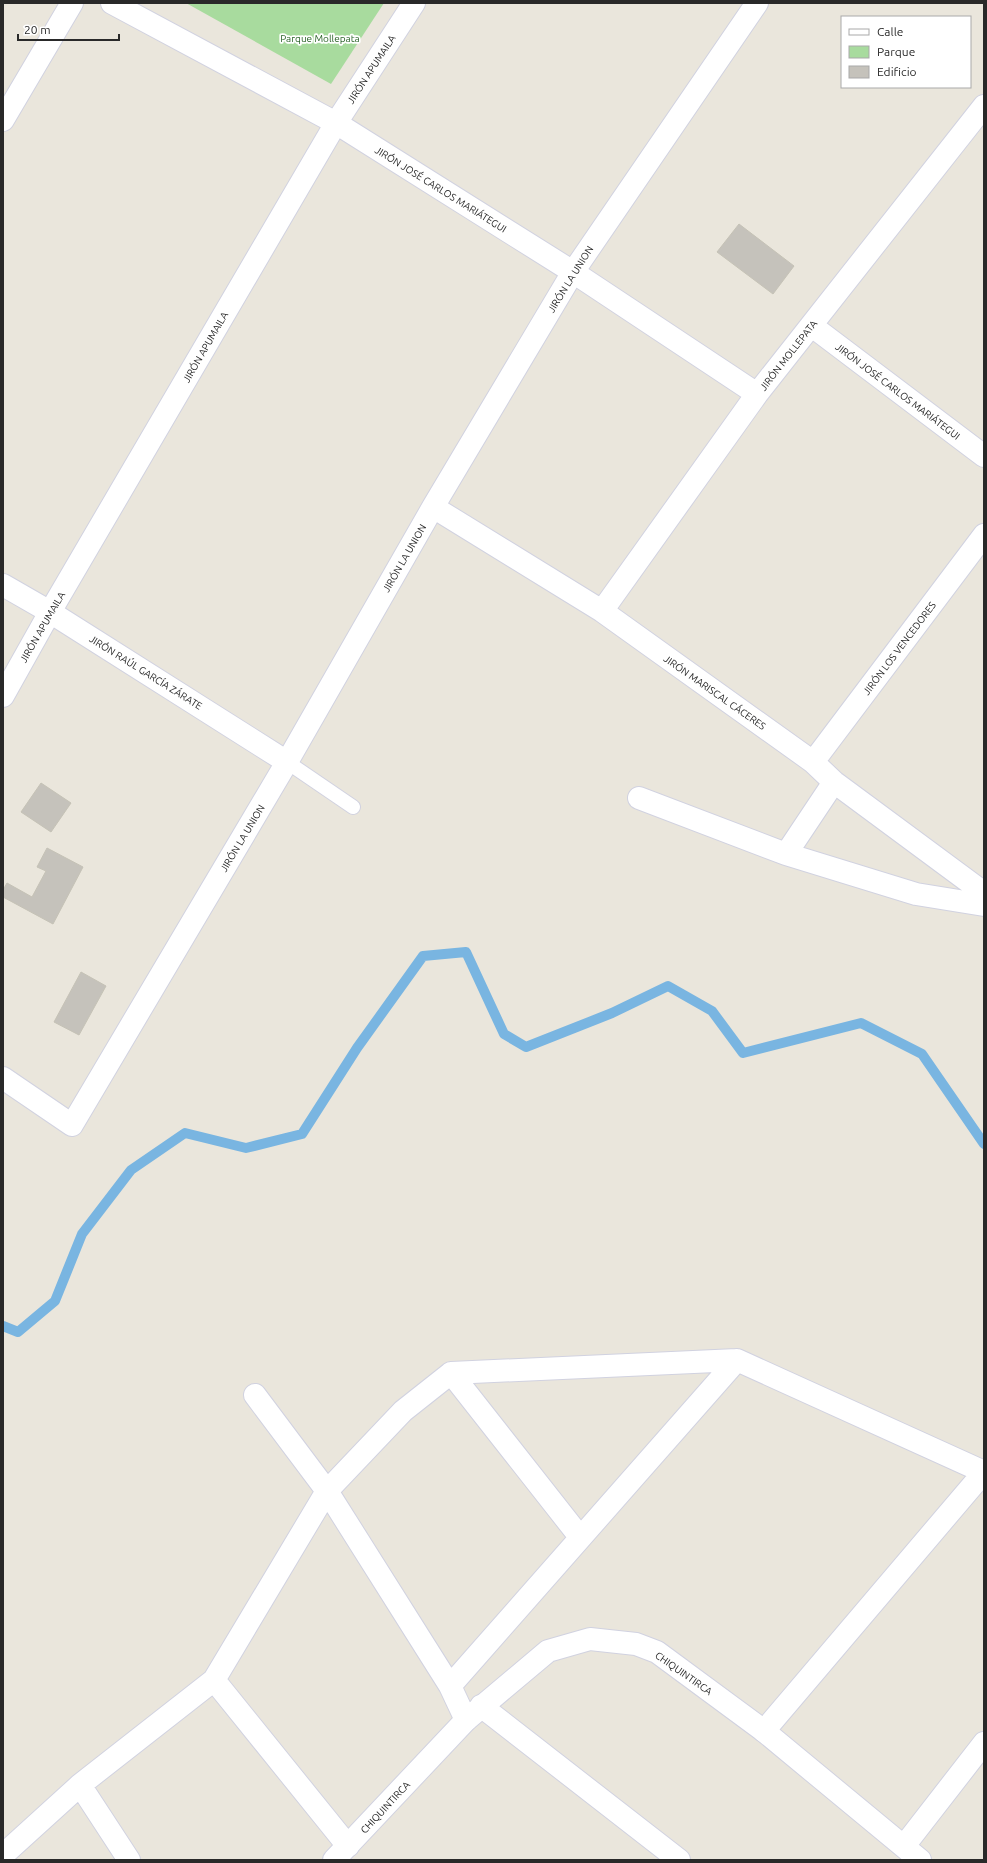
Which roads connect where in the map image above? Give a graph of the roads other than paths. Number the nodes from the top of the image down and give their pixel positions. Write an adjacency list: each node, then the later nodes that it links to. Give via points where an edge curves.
1 (72, 3): 6 (street)
2 (112, 3): 7 (street, JIRÓN JOSÉ CARLOS MARIÁTEGUI)
3 (414, 3): 7 (street, JIRÓN APUMAILA)
4 (757, 3): 8 (street, JIRÓN LA UNION)
5 (984, 106): 9 (street, JIRÓN MOLLEPATA)
6 (3, 120)
7 (336, 123): 8 (street, JIRÓN JOSÉ CARLOS MARIÁTEGUI); 16 (street, JIRÓN APUMAILA)
8 (573, 272): 10 (street, JIRÓN JOSÉ CARLOS MARIÁTEGUI); 12 (street, JIRÓN LA UNION)
9 (812, 326): 10 (street, JIRÓN MOLLEPATA); 11 (street, JIRÓN JOSÉ CARLOS MARIÁTEGUI)
10 (757, 394): 15 (street, JIRÓN MOLLEPATA)
11 (984, 456)
12 (433, 507): 15 (street, JIRÓN MARISCAL CÁCERES); 18 (street, JIRÓN LA UNION)
13 (984, 535): 19 (street, JIRÓN LOS VENCEDORES)
14 (3, 585): 16 (street, JIRÓN RAÚL GARCÍA ZÁRATE)
15 (602, 611): 19 (street, JIRÓN MARISCAL CÁCERES)
16 (50, 612): 17 (street, JIRÓN APUMAILA); 18 (street, JIRÓN RAÚL GARCÍA ZÁRATE)
17 (3, 696)
18 (287, 762): 22 (lane); 26 (street, JIRÓN LA UNION, via 72,1125)
19 (813, 762): 20 (street, JIRÓN MARISCAL CÁCERES)
20 (834, 782): 23 (street); 24 (street, JIRÓN MARISCAL CÁCERES)
21 (639, 798): 23 (street)
22 (353, 807)
23 (786, 854): 25 (street, via 916,894)
24 (984, 893)
25 (984, 905)
26 (3, 1078)
27 (737, 1360): 28 (street); 30 (street); 32 (street)
28 (452, 1374): 31 (street, via 403,1411); 32 (street)
29 (255, 1395): 31 (street)
30 (984, 1472): 36 (street)
31 (327, 1491): 33 (street); 34 (street)
32 (580, 1537): 34 (street)
33 (214, 1680): 38 (street); 39 (street)
34 (450, 1686): 35 (street)
35 (474, 1713): 36 (street, CHIQUINTIRCA, via 548,1651 590,1639 636,1644 657,1652); 39 (street, CHIQUINTIRCA); 43 (street)
36 (764, 1731): 40 (street, CHIQUINTIRCA)
37 (984, 1743): 40 (street)
38 (80, 1785): 41 (street); 42 (street)
39 (341, 1853)
40 (912, 1853)
41 (3, 1856)
42 (130, 1860)
43 (679, 1860)

